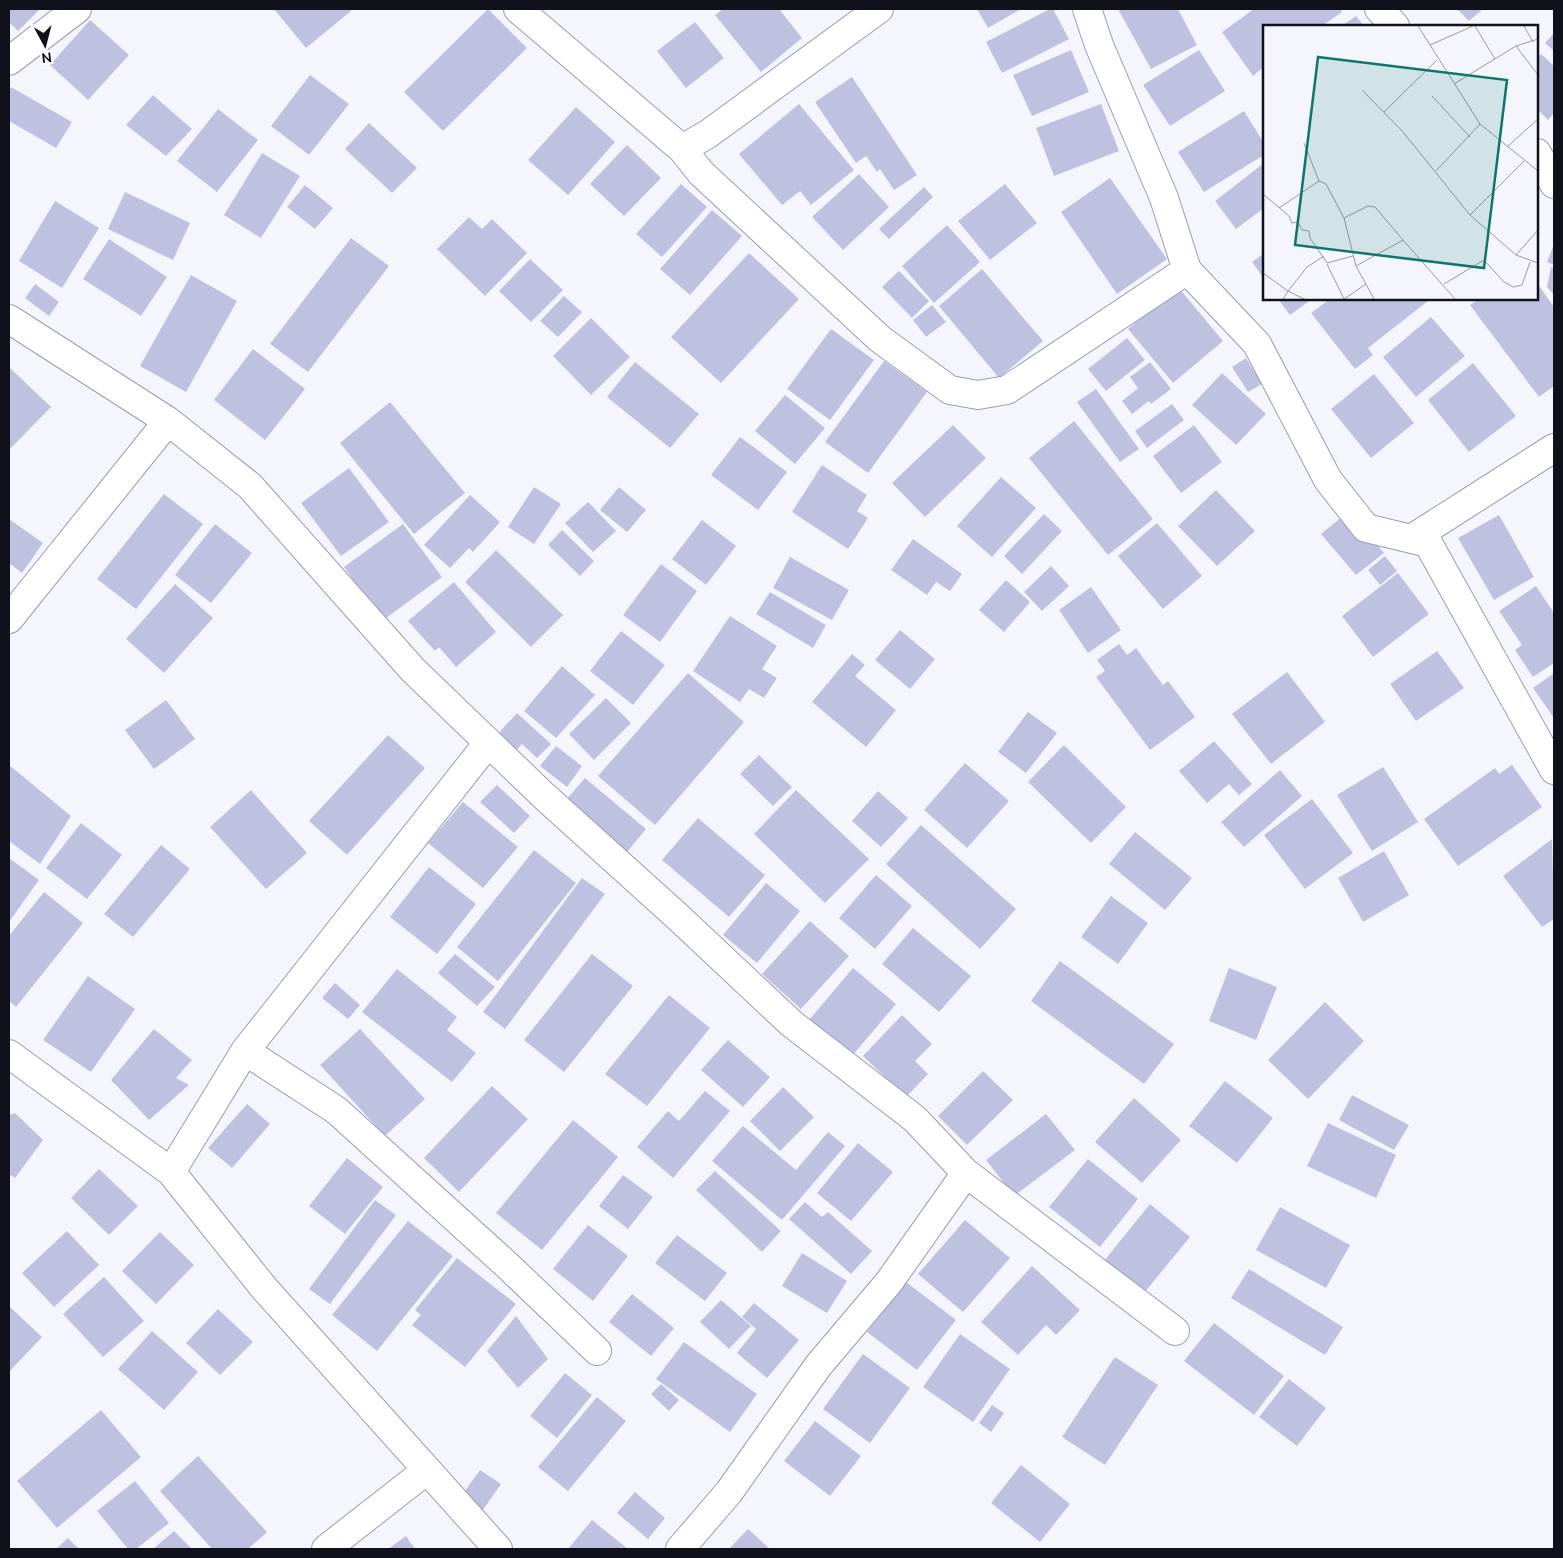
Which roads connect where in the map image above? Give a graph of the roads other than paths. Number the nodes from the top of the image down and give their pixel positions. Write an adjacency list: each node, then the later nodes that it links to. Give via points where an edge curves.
1 (77, 9): 7 (street)
2 (518, 9): 8 (street)
3 (879, 9): 8 (street, via 708,134)
4 (1087, 9): 11 (street, via 1164,198)
5 (1379, 9): 6 (street)
6 (1394, 25)
7 (9, 60)
8 (682, 149): 11 (street, via 701,173 880,339 950,390 978,395 1007,390)
9 (1538, 155): 10 (street)
10 (1554, 184)
11 (1187, 270): 15 (street, via 1257,344 1328,480 1366,528)
12 (9, 319): 13 (street)
13 (168, 421): 16 (street); 17 (street, via 250,486 412,670)
14 (1554, 448): 15 (street, via 1416,536)
15 (1428, 543): 18 (street)
16 (9, 620)
17 (488, 742): 19 (street); 22 (street, via 792,1024 915,1119)
18 (1554, 770)
19 (245, 1051): 21 (street); 24 (street, via 336,1110)
20 (9, 1054): 21 (street)
21 (171, 1172): 25 (street, via 264,1288)
22 (966, 1173): 23 (street); 28 (street, via 889,1282 818,1366 729,1492)
23 (1175, 1331)
24 (597, 1351)
25 (427, 1470): 26 (street); 27 (street)
26 (326, 1549)
27 (498, 1549)
28 (680, 1549)

